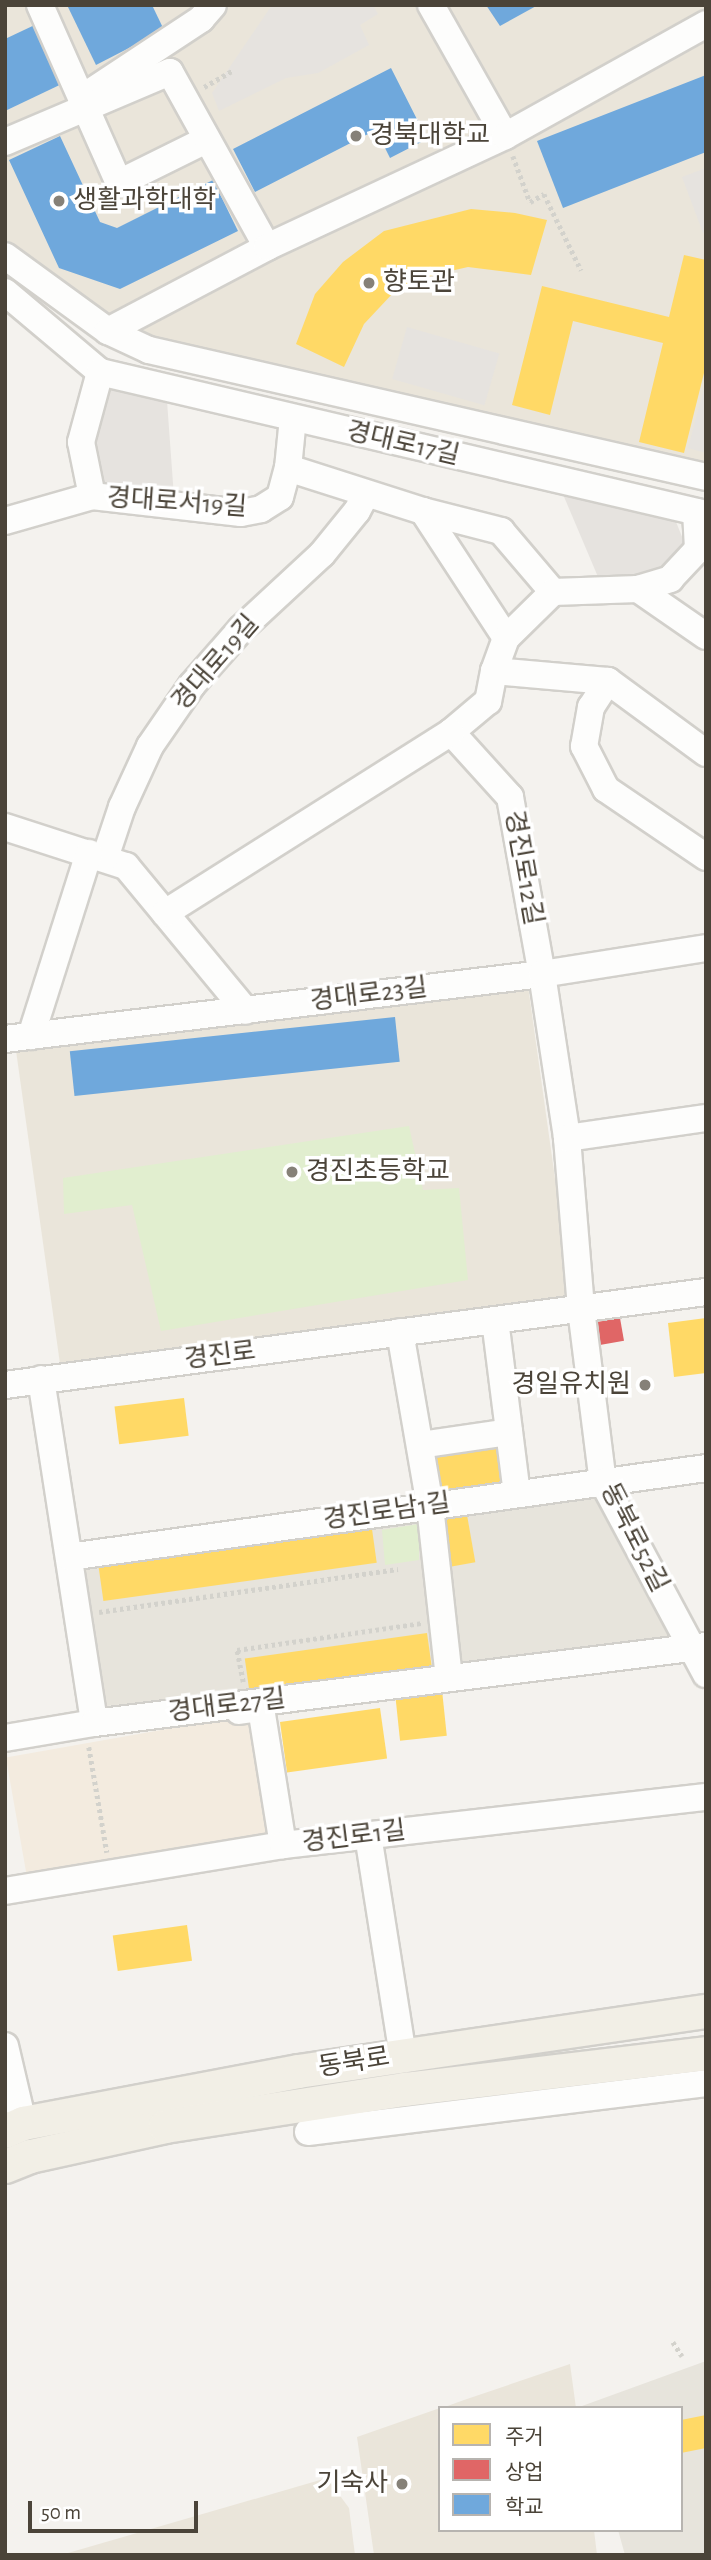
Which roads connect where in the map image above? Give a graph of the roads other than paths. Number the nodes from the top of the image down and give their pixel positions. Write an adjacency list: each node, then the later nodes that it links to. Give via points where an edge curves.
1 (40, 5): 5 (street)
2 (213, 5): 5 (street, via 201,19)
3 (431, 5): 6 (street)
4 (706, 24): 6 (street)
5 (83, 102): 7 (street, via 170,72); 7 (street, via 119,183); 8 (street)
6 (505, 136): 9 (street)
7 (206, 140): 9 (street)
8 (5, 142)
9 (267, 247): 12 (street)
10 (5, 256): 12 (street)
11 (8, 296): 13 (street, 경대로17길)
12 (108, 331): 16 (street, via 149,350)
13 (100, 372): 14 (street, 경대로17길); 18 (street, via 80,442)
14 (293, 418): 15 (street); 20 (street, 경대로17길)
15 (288, 468): 17 (street); 18 (street, 경대로서19길, via 280,497 261,509 241,513)
16 (706, 477)
17 (366, 494): 19 (street); 31 (street, 경대로19길, via 322,554 241,629 192,685 150,746)
18 (92, 496): 21 (street, 경대로서19길)
19 (423, 511): 23 (street, via 501,531); 25 (street)
20 (701, 513): 22 (street, via 698,550 670,579)
21 (5, 521)
22 (638, 589): 23 (street); 24 (street)
23 (553, 592): 25 (street)
24 (706, 636)
25 (506, 638): 26 (street)
26 (494, 671): 27 (street); 28 (street, via 488,701)
27 (608, 681): 29 (street); 32 (street, via 590,707 584,746 606,789)
28 (451, 733): 33 (street); 36 (street, 경진로12길, via 510,797)
29 (706, 753)
30 (5, 827): 31 (street)
31 (97, 856): 33 (street, via 126,866); 34 (street, 경대로19길)
32 (706, 857)
33 (165, 913): 37 (street)
34 (59, 948): 38 (street, 경대로23길)
35 (706, 948): 36 (street, 경대로23길)
36 (542, 974): 37 (street, 경대로23길); 40 (street, 경진로12길)
37 (246, 1010): 38 (street, 경대로23길)
38 (18, 1038)
39 (706, 1118): 40 (street)
40 (567, 1138): 42 (street, 경진로12길)
41 (706, 1292): 42 (street, 경진로)
42 (581, 1309): 43 (street, 경진로); 50 (street, 동북로52길)
43 (495, 1320): 44 (street, 경진로); 47 (street)
44 (400, 1332): 45 (street, 경진로); 48 (street)
45 (41, 1379): 46 (street, 경진로); 53 (street)
46 (5, 1385)
47 (509, 1432): 48 (street); 51 (street)
48 (420, 1445): 52 (street)
49 (706, 1468): 50 (street, 경진로남1길)
50 (603, 1482): 51 (street, 경진로남1길); 54 (street, 동북로52길)
51 (517, 1494): 52 (street, 경진로남1길)
52 (430, 1506): 53 (street, 경진로남1길); 56 (street)
53 (69, 1557): 58 (street, via 87,1621)
54 (698, 1647): 55 (street, 동북로52길); 56 (street, 경대로27길)
55 (706, 1675)
56 (449, 1678): 57 (street, 경대로27길)
57 (256, 1702): 58 (street, 경대로27길); 63 (street)
58 (90, 1727): 59 (street, 경대로27길); 60 (street); 63 (street, via 261,1708)
59 (5, 1738)
60 (5, 1744)
61 (706, 1797): 62 (street, 경진로1길)
62 (368, 1835): 63 (street, 경진로1길); 68 (street)
63 (286, 1844): 64 (street, 경진로1길); 64 (street)
64 (5, 1890)
65 (706, 2011): 68 (main road, 동북로)
66 (5, 2046): 70 (street)
67 (706, 2053): 72 (main road, 동북로, via 405,2089 165,2126 30,2156)
68 (403, 2055): 70 (main road, 동북로)
69 (706, 2083): 71 (street)
70 (14, 2127)
71 (308, 2132)
72 (5, 2166)

